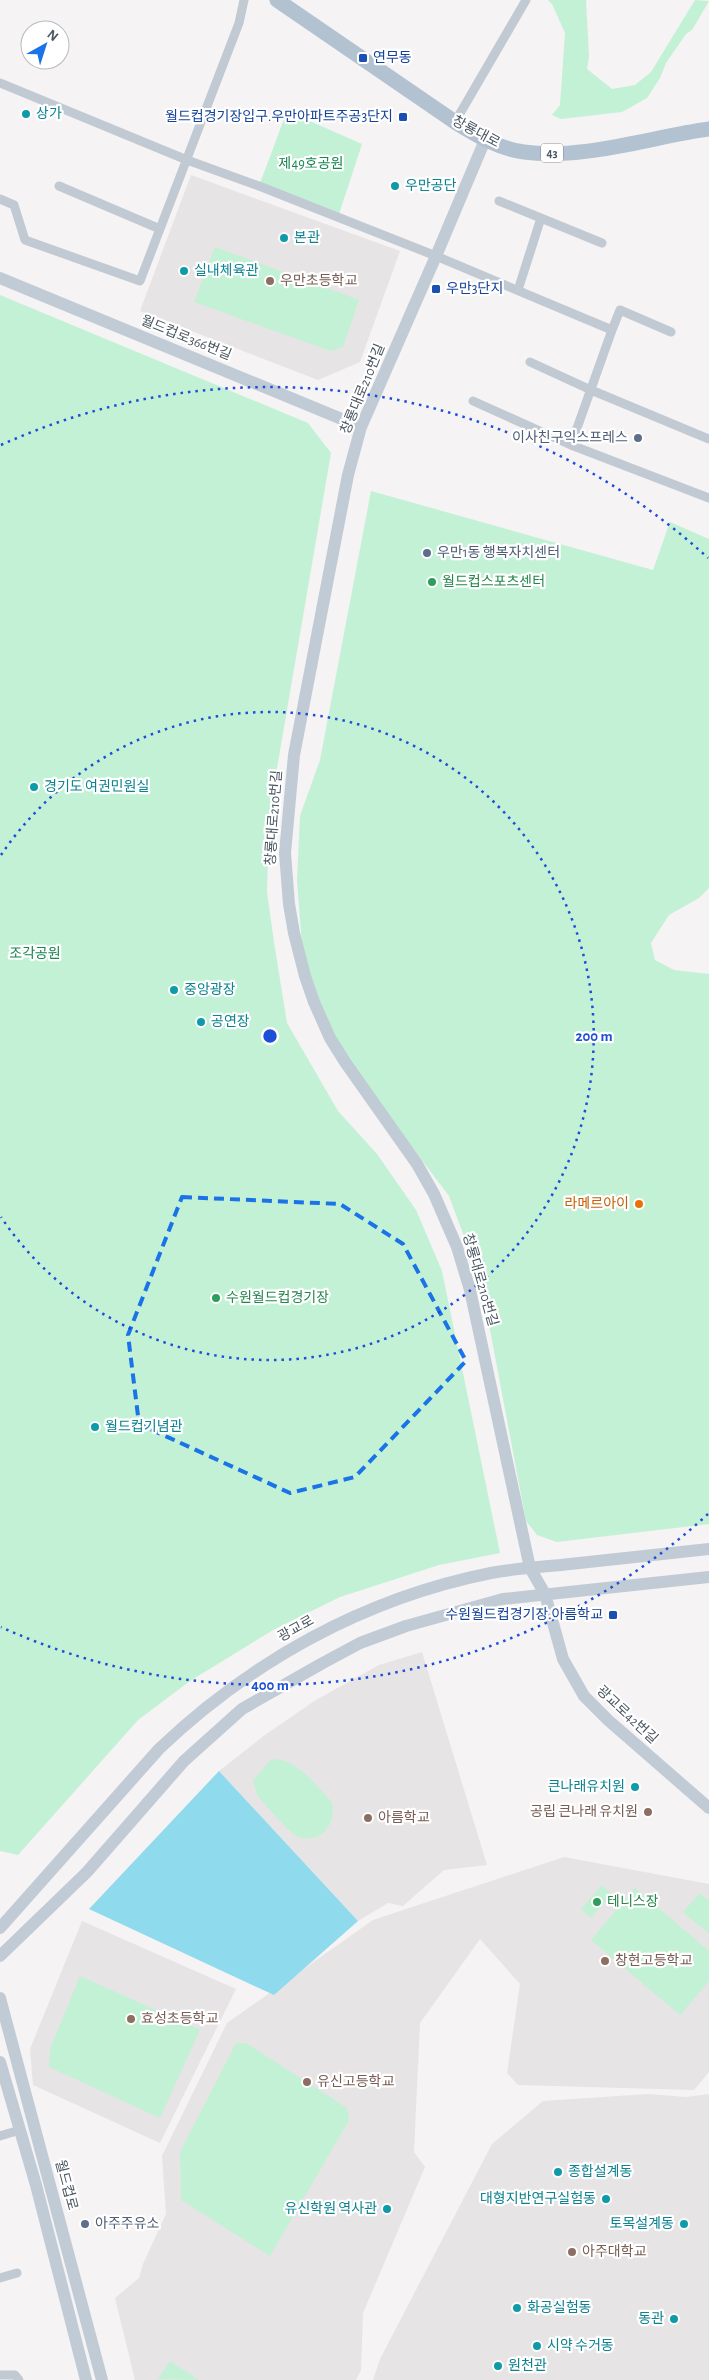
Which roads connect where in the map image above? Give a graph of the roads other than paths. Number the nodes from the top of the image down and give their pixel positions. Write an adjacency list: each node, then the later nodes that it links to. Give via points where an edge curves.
1 (244, 0): 8 (street, via 239,23)
2 (277, 0): 5 (main road, 창룡대로 / 43)
3 (523, 1): 5 (street)
4 (0, 83): 8 (street)
5 (454, 122): 7 (main road, 창룡대로 / 43)
6 (709, 129): 7 (main road, 창룡대로 / 43, via 566,152 524,152)
7 (485, 140): 15 (street, 창룡대로210번길)
8 (187, 160): 13 (street); 15 (street)
9 (59, 186): 13 (street)
10 (0, 200): 13 (street, via 14,205 25,240 140,281)
11 (499, 202): 12 (street)
12 (541, 218): 14 (street); 17 (street)
13 (160, 229)
14 (602, 243)
15 (436, 256): 17 (street); 23 (street, 창룡대로210번길)
16 (0, 278): 23 (street, 월드컵로366번길)
17 (518, 290): 18 (street)
18 (612, 330): 19 (street, via 620,310); 21 (street)
19 (671, 332)
20 (530, 362): 21 (street)
21 (590, 390): 24 (street); 25 (street)
22 (473, 401): 25 (street)
23 (361, 427): 28 (street, 창룡대로210번길, via 348,475 294,755 285,853 289,904 305,976 330,1038 359,1085 417,1164 457,1247 470,1290)
24 (709, 439)
25 (571, 445): 26 (street)
26 (709, 498)
27 (709, 1549): 28 (street, 광교로)
28 (530, 1568): 30 (street, 광교로42번길); 32 (street, 광교로, via 492,1573 394,1600 297,1644 184,1725)
29 (709, 1577): 30 (street)
30 (545, 1594): 31 (street, 광교로42번길, via 563,1659 584,1696); 33 (street, via 503,1599 406,1626 360,1643 242,1709 184,1762 87,1872)
31 (709, 1808)
32 (0, 1928)
33 (0, 1956)
34 (0, 1998): 43 (street, 월드컵로)
35 (0, 2062): 36 (street, 월드컵로)
36 (20, 2130): 37 (street); 42 (street, 월드컵로)
37 (0, 2136)
38 (17, 2273): 39 (street)
39 (0, 2278)
40 (0, 2375): 41 (street, via 15,2375)
41 (18, 2380)
42 (86, 2380)
43 (102, 2380)

